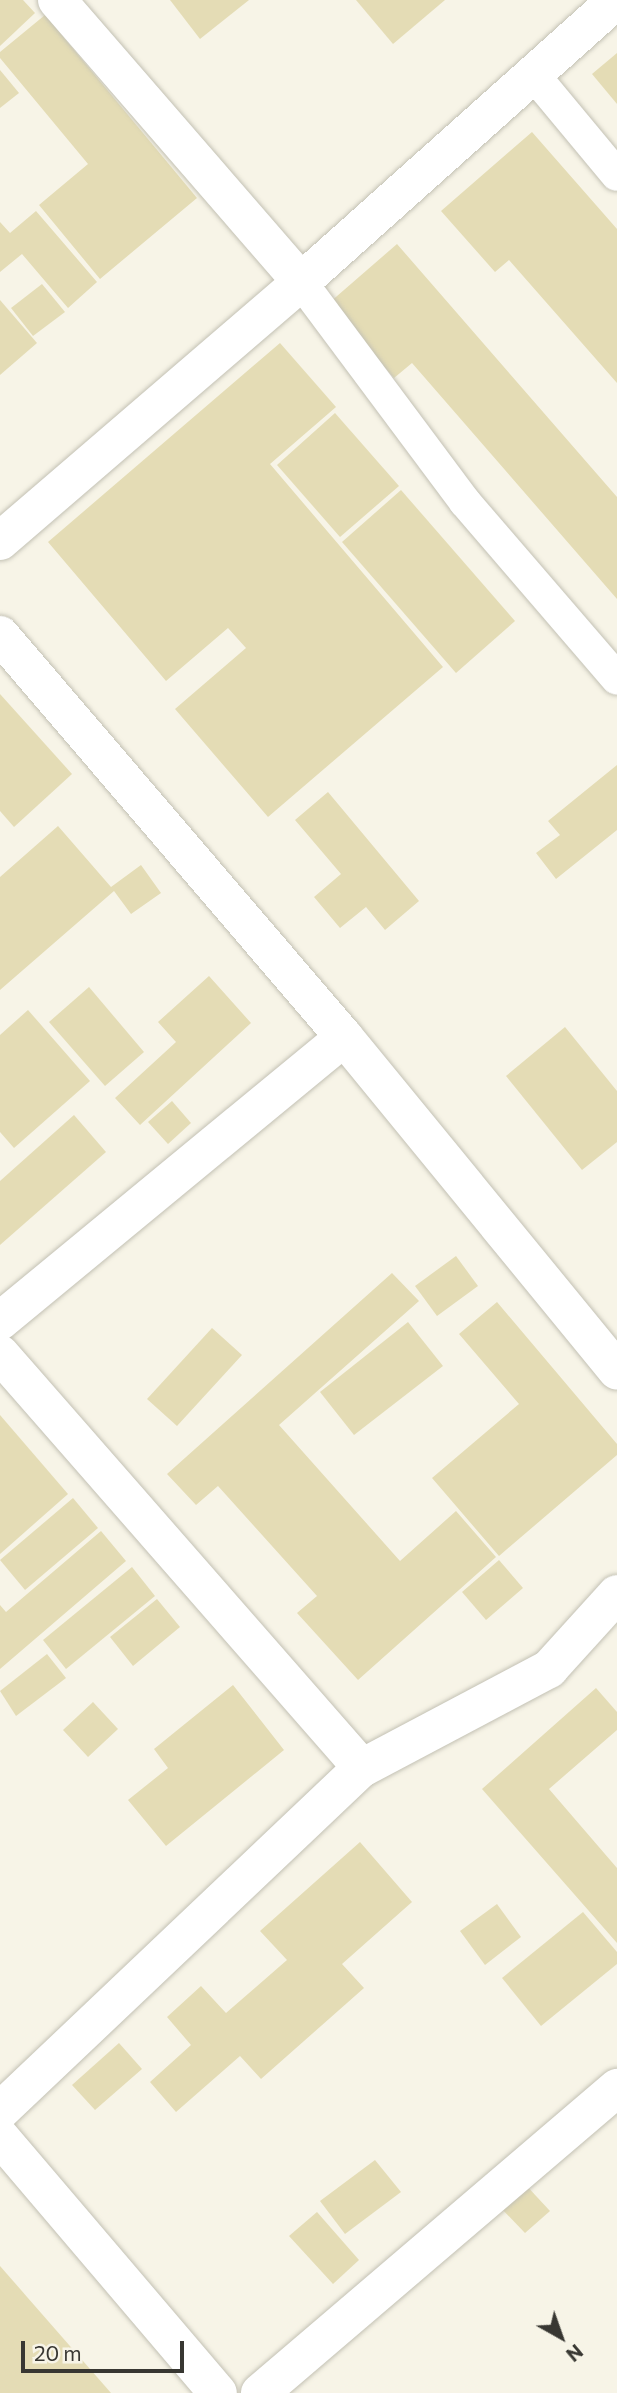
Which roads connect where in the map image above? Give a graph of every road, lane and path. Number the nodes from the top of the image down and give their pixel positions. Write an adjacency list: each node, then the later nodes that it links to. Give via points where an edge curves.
1 (57, 0): 5 (street)
2 (616, 0): 3 (street)
3 (533, 74): 4 (lane); 5 (street)
4 (617, 175)
5 (301, 282): 6 (street); 8 (lane, via 464,502)
6 (0, 541)
7 (0, 635): 9 (street)
8 (617, 679)
9 (344, 1037): 10 (street); 12 (street)
10 (0, 1321)
11 (0, 1354): 14 (street)
12 (617, 1371)
13 (617, 1594): 14 (street, via 548,1669)
14 (362, 1768): 16 (street)
15 (617, 2088): 19 (street)
16 (0, 2111)
17 (0, 2137): 18 (street)
18 (218, 2393)
19 (260, 2393)

